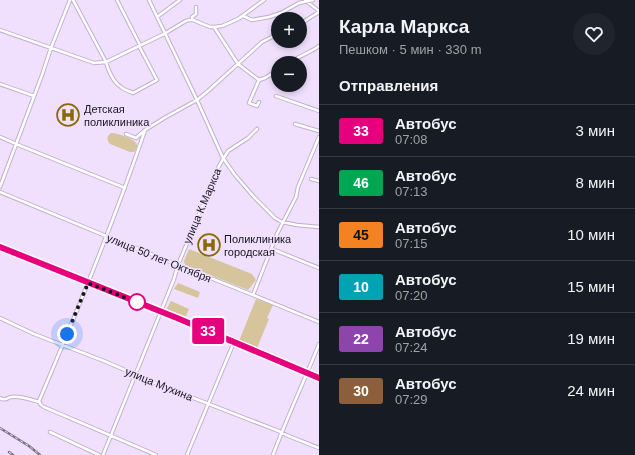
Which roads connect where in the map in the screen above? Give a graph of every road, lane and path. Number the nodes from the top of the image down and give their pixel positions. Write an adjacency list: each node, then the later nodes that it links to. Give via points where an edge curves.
1 (66, 0): 9 (street)
2 (73, 0): 24 (street)
3 (117, 0): 20 (street)
4 (149, 0): 13 (street)
5 (180, 0): 13 (street)
6 (264, 0): 12 (street)
7 (305, 0): 8 (street); 11 (street); 12 (street, via 281,13 258,20)
8 (312, 0)
9 (70, 1): 22 (street)
10 (196, 8): 14 (street)
11 (319, 12): 15 (street)
12 (243, 16): 16 (street)
13 (157, 17): 18 (street)
14 (193, 20): 16 (street); 18 (street, via 184,22)
15 (307, 20)
16 (214, 27): 25 (street)
17 (0, 30): 22 (street)
18 (164, 34): 20 (street); 31 (street)
19 (271, 38): 25 (street, via 262,42)
20 (140, 46): 24 (street); 24 (street, via 157,80 133,92 121,88 116,83)
21 (319, 46): 23 (street)
22 (51, 48): 24 (street, via 94,63); 29 (street)
23 (302, 56)
24 (106, 62)
25 (238, 64): 27 (street); 31 (street)
26 (271, 74): 27 (street)
27 (259, 80): 32 (street, via 249,103 257,106)
28 (0, 84): 29 (street)
29 (34, 96): 41 (street)
30 (276, 96): 33 (street)
31 (197, 100): 35 (street); 42 (street)
32 (259, 102)
33 (319, 111)
34 (295, 124): 37 (street)
35 (145, 130): 38 (street, via 136,138); 46 (street)
36 (258, 130): 42 (street, via 228,151)
37 (319, 131)
38 (126, 134)
39 (0, 137): 41 (street)
40 (319, 137): 48 (street, via 296,197)
41 (15, 143): 45 (street); 46 (street)
42 (223, 158): 48 (street, via 254,197); 53 (street, улица К.Маркса)
43 (311, 179): 44 (street)
44 (319, 181)
45 (0, 187)
46 (126, 188): 50 (street)
47 (0, 192): 50 (street, улица 50 лет Октября)
48 (282, 222): 49 (street); 52 (street)
49 (319, 227)
50 (106, 236): 53 (street, улица 50 лет Октября); 55 (street)
51 (0, 247): 55 (main road)
52 (272, 249): 54 (street); 56 (street)
53 (178, 265): 56 (street, улица 50 лет Октября); 57 (street, улица К.Маркса)
54 (319, 268)
55 (88, 283): 57 (main road); 62 (street)
56 (253, 295): 59 (street, улица 50 лет Октября)
57 (160, 312): 60 (main road); 63 (street, улица К.Маркса)
58 (0, 318): 62 (street, улица Мухина)
59 (319, 322)
60 (234, 342): 64 (main road); 68 (street)
61 (319, 344): 64 (street)
62 (63, 346): 63 (street, улица Мухина); 67 (street)
63 (135, 374): 68 (street, улица Мухина); 71 (street, улица К.Маркса)
64 (308, 374): 65 (main road); 70 (street)
65 (319, 378)
66 (0, 398): 67 (street, via 6,400 14,396)
67 (40, 402): 71 (street, via 44,407)
68 (208, 404): 70 (street, улица Мухина); 76 (street)
69 (50, 432): 73 (street)
70 (281, 432): 72 (street, улица Мухина); 77 (street)
71 (111, 436): 74 (street, улица К.Маркса); 75 (street)
72 (319, 448)
73 (99, 455)
74 (103, 455)
75 (156, 455)
76 (187, 455)
77 (273, 455)

